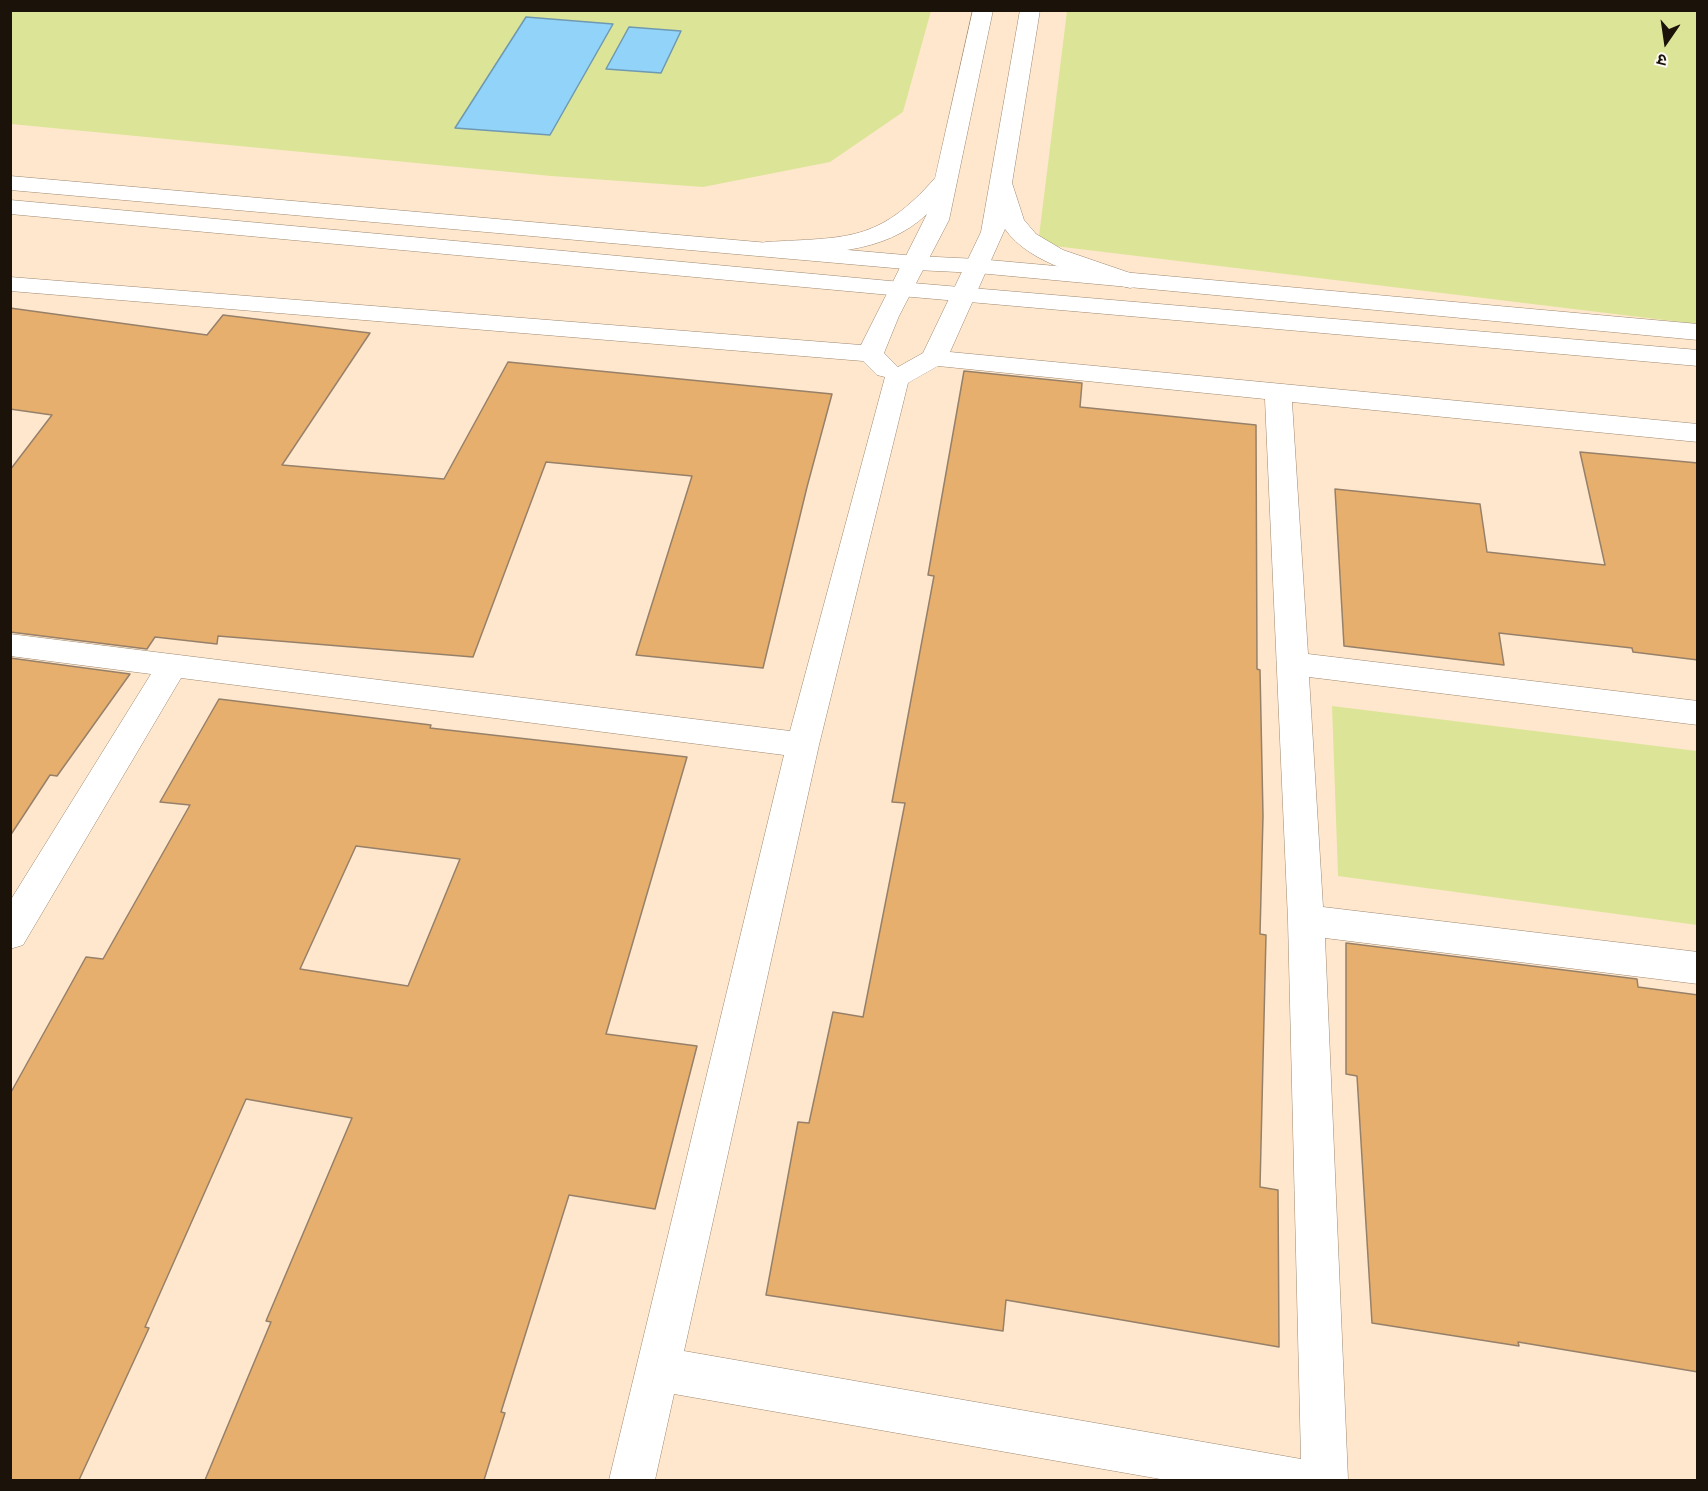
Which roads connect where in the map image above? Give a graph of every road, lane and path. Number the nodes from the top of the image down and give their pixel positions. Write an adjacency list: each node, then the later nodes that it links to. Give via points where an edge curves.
1 (982, 10): 3 (street)
2 (1030, 10): 4 (street)
3 (946, 179): 7 (street, via 901,224 877,235 844,243); 8 (street, via 937,220)
4 (1001, 181): 9 (street, via 993,232); 10 (street, via 1016,228 1034,243 1075,263)
5 (10, 183): 7 (street)
6 (10, 207): 12 (street)
7 (766, 249): 8 (street)
8 (916, 263): 9 (street); 12 (street)
9 (978, 266): 10 (street); 13 (street)
10 (1130, 281): 14 (street)
11 (10, 285): 15 (street)
12 (901, 289): 13 (street); 15 (street)
13 (963, 295): 16 (street); 17 (street)
14 (1698, 332)
15 (870, 354): 18 (street)
16 (934, 358): 18 (street); 19 (street)
17 (1698, 358)
18 (896, 379): 25 (street)
19 (1278, 392): 20 (street); 22 (street)
20 (1698, 433)
21 (10, 645): 23 (street)
22 (1293, 664): 24 (street); 26 (street)
23 (173, 665): 25 (street); 27 (street)
24 (1698, 713)
25 (803, 744): 29 (street)
26 (1306, 920): 28 (street); 32 (street)
27 (10, 934)
28 (1698, 968)
29 (658, 1369): 30 (street); 31 (street)
30 (632, 1480)
31 (1295, 1480)
32 (1325, 1480)

